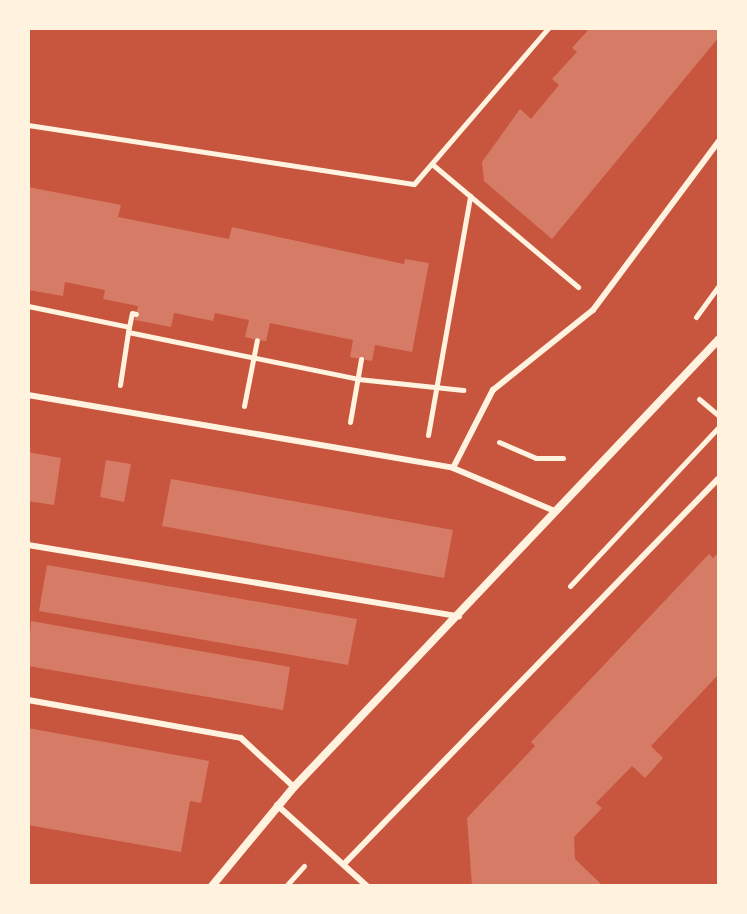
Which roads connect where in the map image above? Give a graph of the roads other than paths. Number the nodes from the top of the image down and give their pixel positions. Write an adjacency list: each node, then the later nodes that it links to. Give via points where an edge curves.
1 (719, 141): 4 (lane, via 597,304 493,390)
2 (719, 339): 6 (street)
3 (28, 395): 4 (lane)
4 (453, 468): 6 (lane)
5 (719, 478): 12 (lane)
6 (555, 511): 8 (street)
7 (28, 545): 8 (lane)
8 (459, 616): 10 (street)
9 (28, 700): 10 (lane, via 241,738)
10 (294, 787): 11 (street)
11 (277, 805): 12 (lane); 13 (street)
12 (344, 864): 14 (lane)
13 (212, 886)
14 (367, 886)

